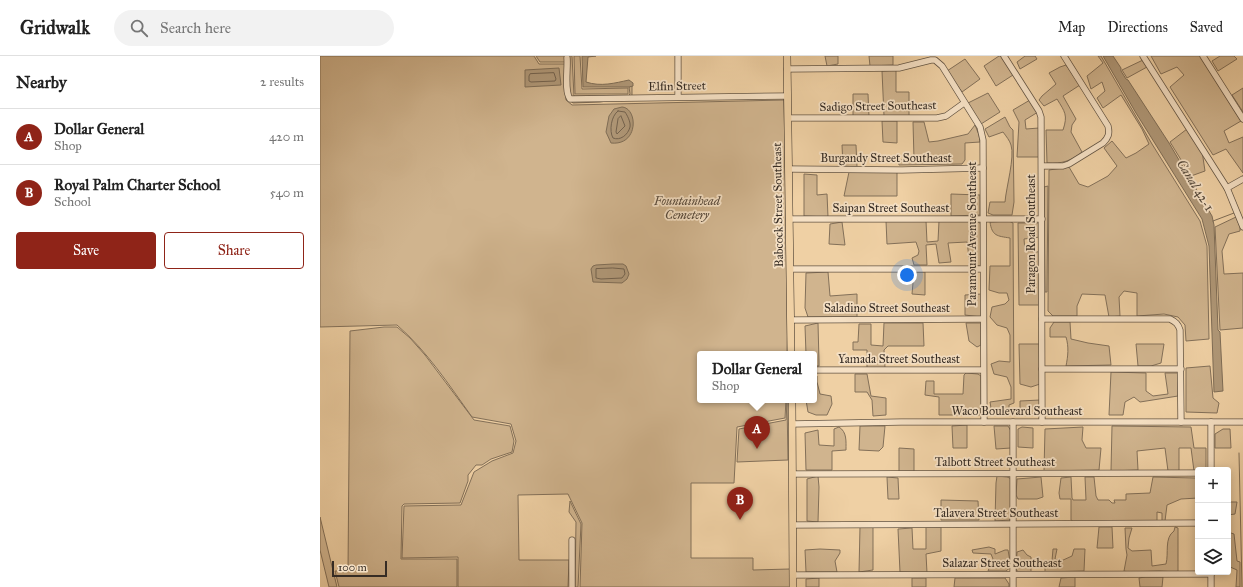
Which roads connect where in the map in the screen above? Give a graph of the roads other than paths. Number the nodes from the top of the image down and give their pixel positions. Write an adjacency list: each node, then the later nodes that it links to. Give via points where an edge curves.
1 (678, 56): 10 (street)
2 (787, 56): 8 (main road, Babcock Street Southeast)
3 (1004, 56): 14 (street, Paragon Road Southeast, via 1039,111 1042,122)
4 (1064, 56): 14 (street, via 1108,126 1109,135 1103,143 1069,164)
5 (1143, 56): 18 (street)
6 (1203, 56): 13 (street)
7 (567, 58): 10 (street, Elfin Street, via 570,99)
8 (787, 68): 9 (main road, Babcock Street Southeast); 11 (street, Paramount Avenue Southeast, via 899,68 935,60 942,66)
9 (787, 96): 10 (street, Elfin Street); 12 (main road, Babcock Street Southeast)
10 (678, 97)
11 (964, 103): 12 (street, Sadigo Street Southeast, via 946,116 937,118); 15 (street, Paramount Avenue Southeast, via 982,132)
12 (788, 118): 16 (main road, Babcock Street Southeast)
13 (1243, 119)
14 (1042, 166): 21 (street, Paragon Road Southeast)
15 (983, 168): 16 (street, Burgandy Street Southeast); 19 (street, Paramount Avenue Southeast)
16 (789, 169): 20 (main road, Babcock Street Southeast)
17 (1243, 179): 18 (street)
18 (1227, 188): 22 (street)
19 (983, 218): 20 (street, Saipan Street Southeast); 21 (street, Saipan Street Southeast); 24 (street, Paramount Avenue Southeast)
20 (789, 219): 23 (main road, Babcock Street Southeast)
21 (1042, 219): 26 (street, Paragon Road Southeast)
22 (1243, 227)
23 (790, 269): 24 (street); 27 (main road, Babcock Street Southeast)
24 (983, 269): 25 (street, Paramount Avenue Southeast)
25 (983, 319): 27 (street, Saladino Street Southeast); 31 (street, Paramount Avenue Southeast)
26 (1042, 319): 29 (street, via 1176,322 1180,330); 32 (street, Paragon Road Southeast)
27 (791, 320): 28 (main road, Babcock Street Southeast)
28 (791, 351)
29 (1181, 369): 32 (street); 37 (street)
30 (817, 370): 31 (street, Yamada Street Southeast)
31 (983, 370): 34 (street, Paramount Avenue Southeast)
32 (1042, 370): 36 (street, Paragon Road Southeast)
33 (792, 403): 40 (main road)
34 (984, 422): 35 (street, Waco Boulevard Southeast); 40 (street, Waco Boulevard Southeast)
35 (1013, 422): 36 (street, Waco Boulevard Southeast); 42 (street)
36 (1042, 422): 37 (street, Waco Boulevard Southeast)
37 (1181, 422): 38 (street, Waco Boulevard Southeast)
38 (1210, 422): 39 (street, Waco Boulevard Southeast); 41 (street)
39 (1243, 422)
40 (792, 424): 44 (main road)
41 (1211, 467)
42 (1013, 473): 43 (street, Talbott Street Southeast); 44 (street, Talbott Street Southeast); 46 (street)
43 (1195, 473)
44 (793, 474): 47 (main road)
45 (1195, 523): 46 (street, Talavera Street Southeast)
46 (1013, 524): 47 (street, Talavera Street Southeast); 50 (street)
47 (793, 525): 51 (main road)
48 (572, 540): 53 (street)
49 (1195, 573): 50 (street, Salazar Street Southeast)
50 (1013, 574): 51 (street, Salazar Street Southeast); 55 (street)
51 (793, 575): 54 (main road)
52 (1211, 575): 56 (street)
53 (572, 587)
54 (793, 587)
55 (1013, 587)
56 (1211, 587)

